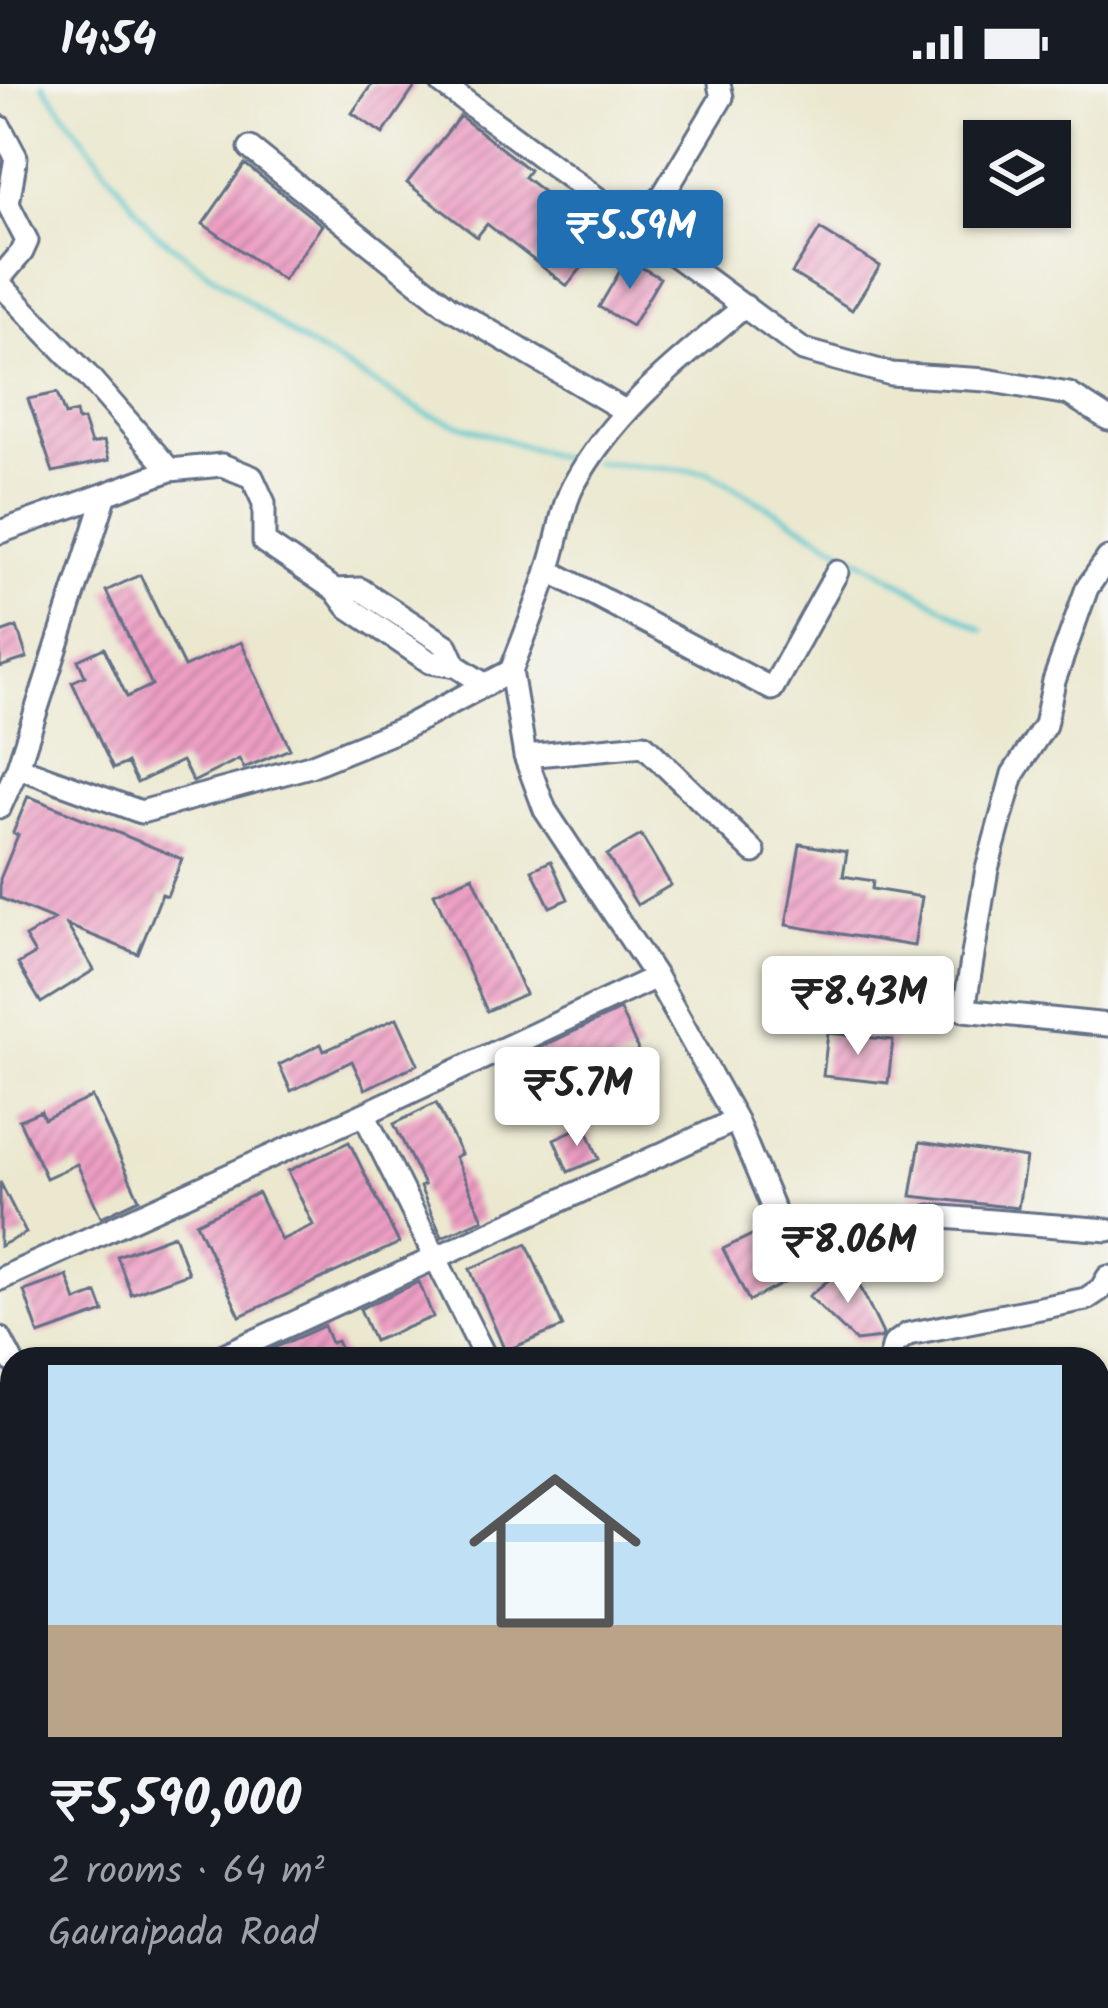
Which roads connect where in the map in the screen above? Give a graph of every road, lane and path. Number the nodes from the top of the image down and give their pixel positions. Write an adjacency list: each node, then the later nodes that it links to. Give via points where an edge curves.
1 (442, 84): 5 (street)
2 (719, 84): 5 (street, via 722,97)
3 (0, 127): 6 (street, via 16,157 8,204 27,241)
4 (250, 148): 8 (street, via 449,307)
5 (642, 230): 7 (street)
6 (0, 281): 10 (street)
7 (745, 306): 8 (street); 9 (street, via 803,350 891,374 1069,394)
8 (625, 411): 14 (street, via 570,492)
9 (1108, 418)
10 (170, 470): 11 (street); 17 (street, via 222,465 252,477 264,503 264,542 335,590 360,589 447,646 457,666)
11 (106, 494): 12 (street); 19 (street)
12 (0, 532)
13 (1108, 558): 23 (street, via 1079,608 1045,725 1013,774 987,869 964,1010)
14 (548, 570): 15 (street, via 772,689); 16 (street)
15 (837, 572)
16 (511, 671): 17 (street); 18 (street)
17 (486, 685): 19 (street, via 310,766 141,812)
18 (525, 756): 21 (street, via 644,745); 22 (street, via 545,810)
19 (18, 767): 20 (street)
20 (0, 807)
21 (754, 852)
22 (656, 977): 24 (street); 25 (street)
23 (1108, 1025)
24 (364, 1114): 28 (street); 31 (street)
25 (736, 1120): 28 (street); 29 (street)
26 (930, 1216): 27 (street)
27 (1108, 1230)
28 (436, 1259): 32 (street); 33 (street)
29 (797, 1266)
30 (1108, 1277): 34 (street, via 1086,1299 908,1334)
31 (0, 1279)
32 (242, 1347)
33 (479, 1347)
34 (893, 1347)

